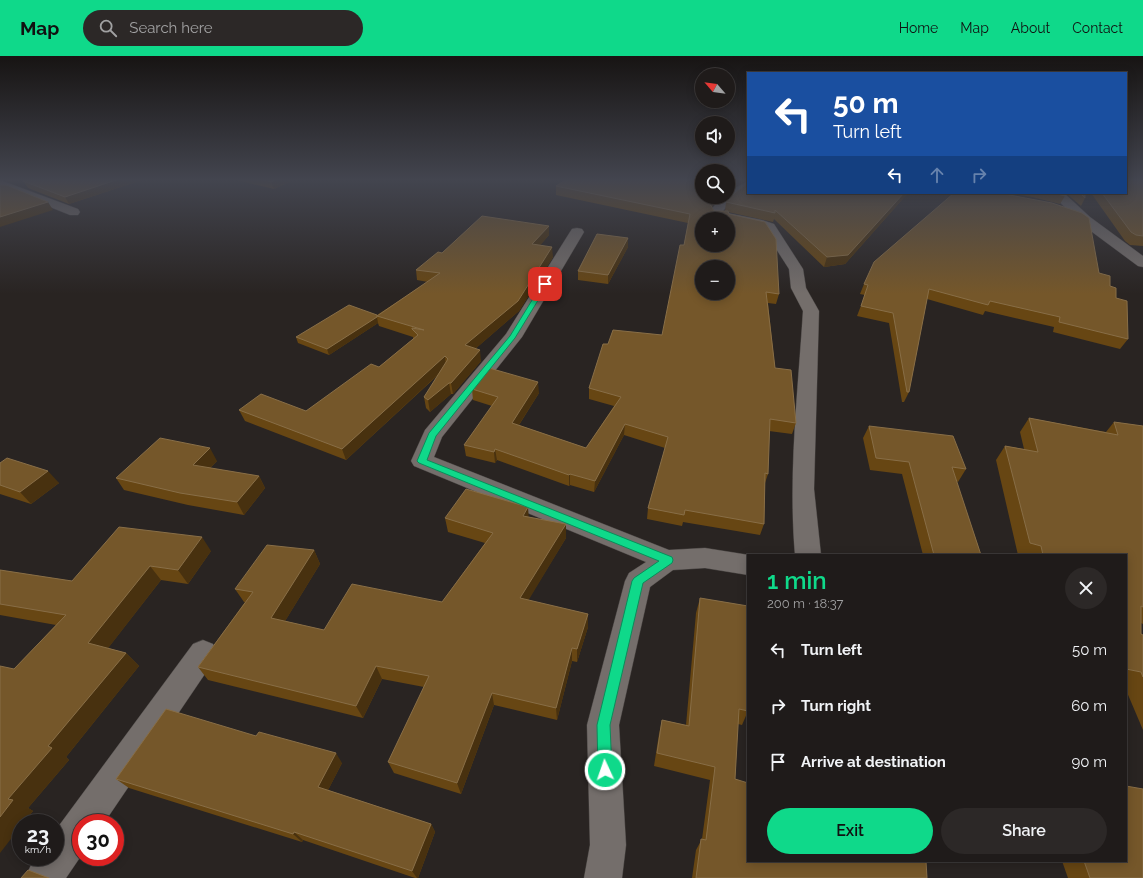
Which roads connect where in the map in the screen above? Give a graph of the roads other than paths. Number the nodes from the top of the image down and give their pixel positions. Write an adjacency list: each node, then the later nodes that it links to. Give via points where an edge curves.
1 (725, 217): 7 (street, via 762,224 772,230 796,269 797,284 812,311 803,489)
2 (1078, 217): 4 (street)
3 (1082, 217): 4 (street)
4 (1085, 220): 6 (street)
5 (577, 232): 8 (street, via 513,337 432,436 422,461)
6 (1143, 263)
7 (808, 554)
8 (668, 560): 9 (street, via 706,558); 14 (street, via 638,581 603,725 608,845)
9 (747, 565)
10 (203, 653): 11 (street)
11 (89, 814)
12 (72, 838): 13 (street)
13 (44, 878)
14 (603, 878)

